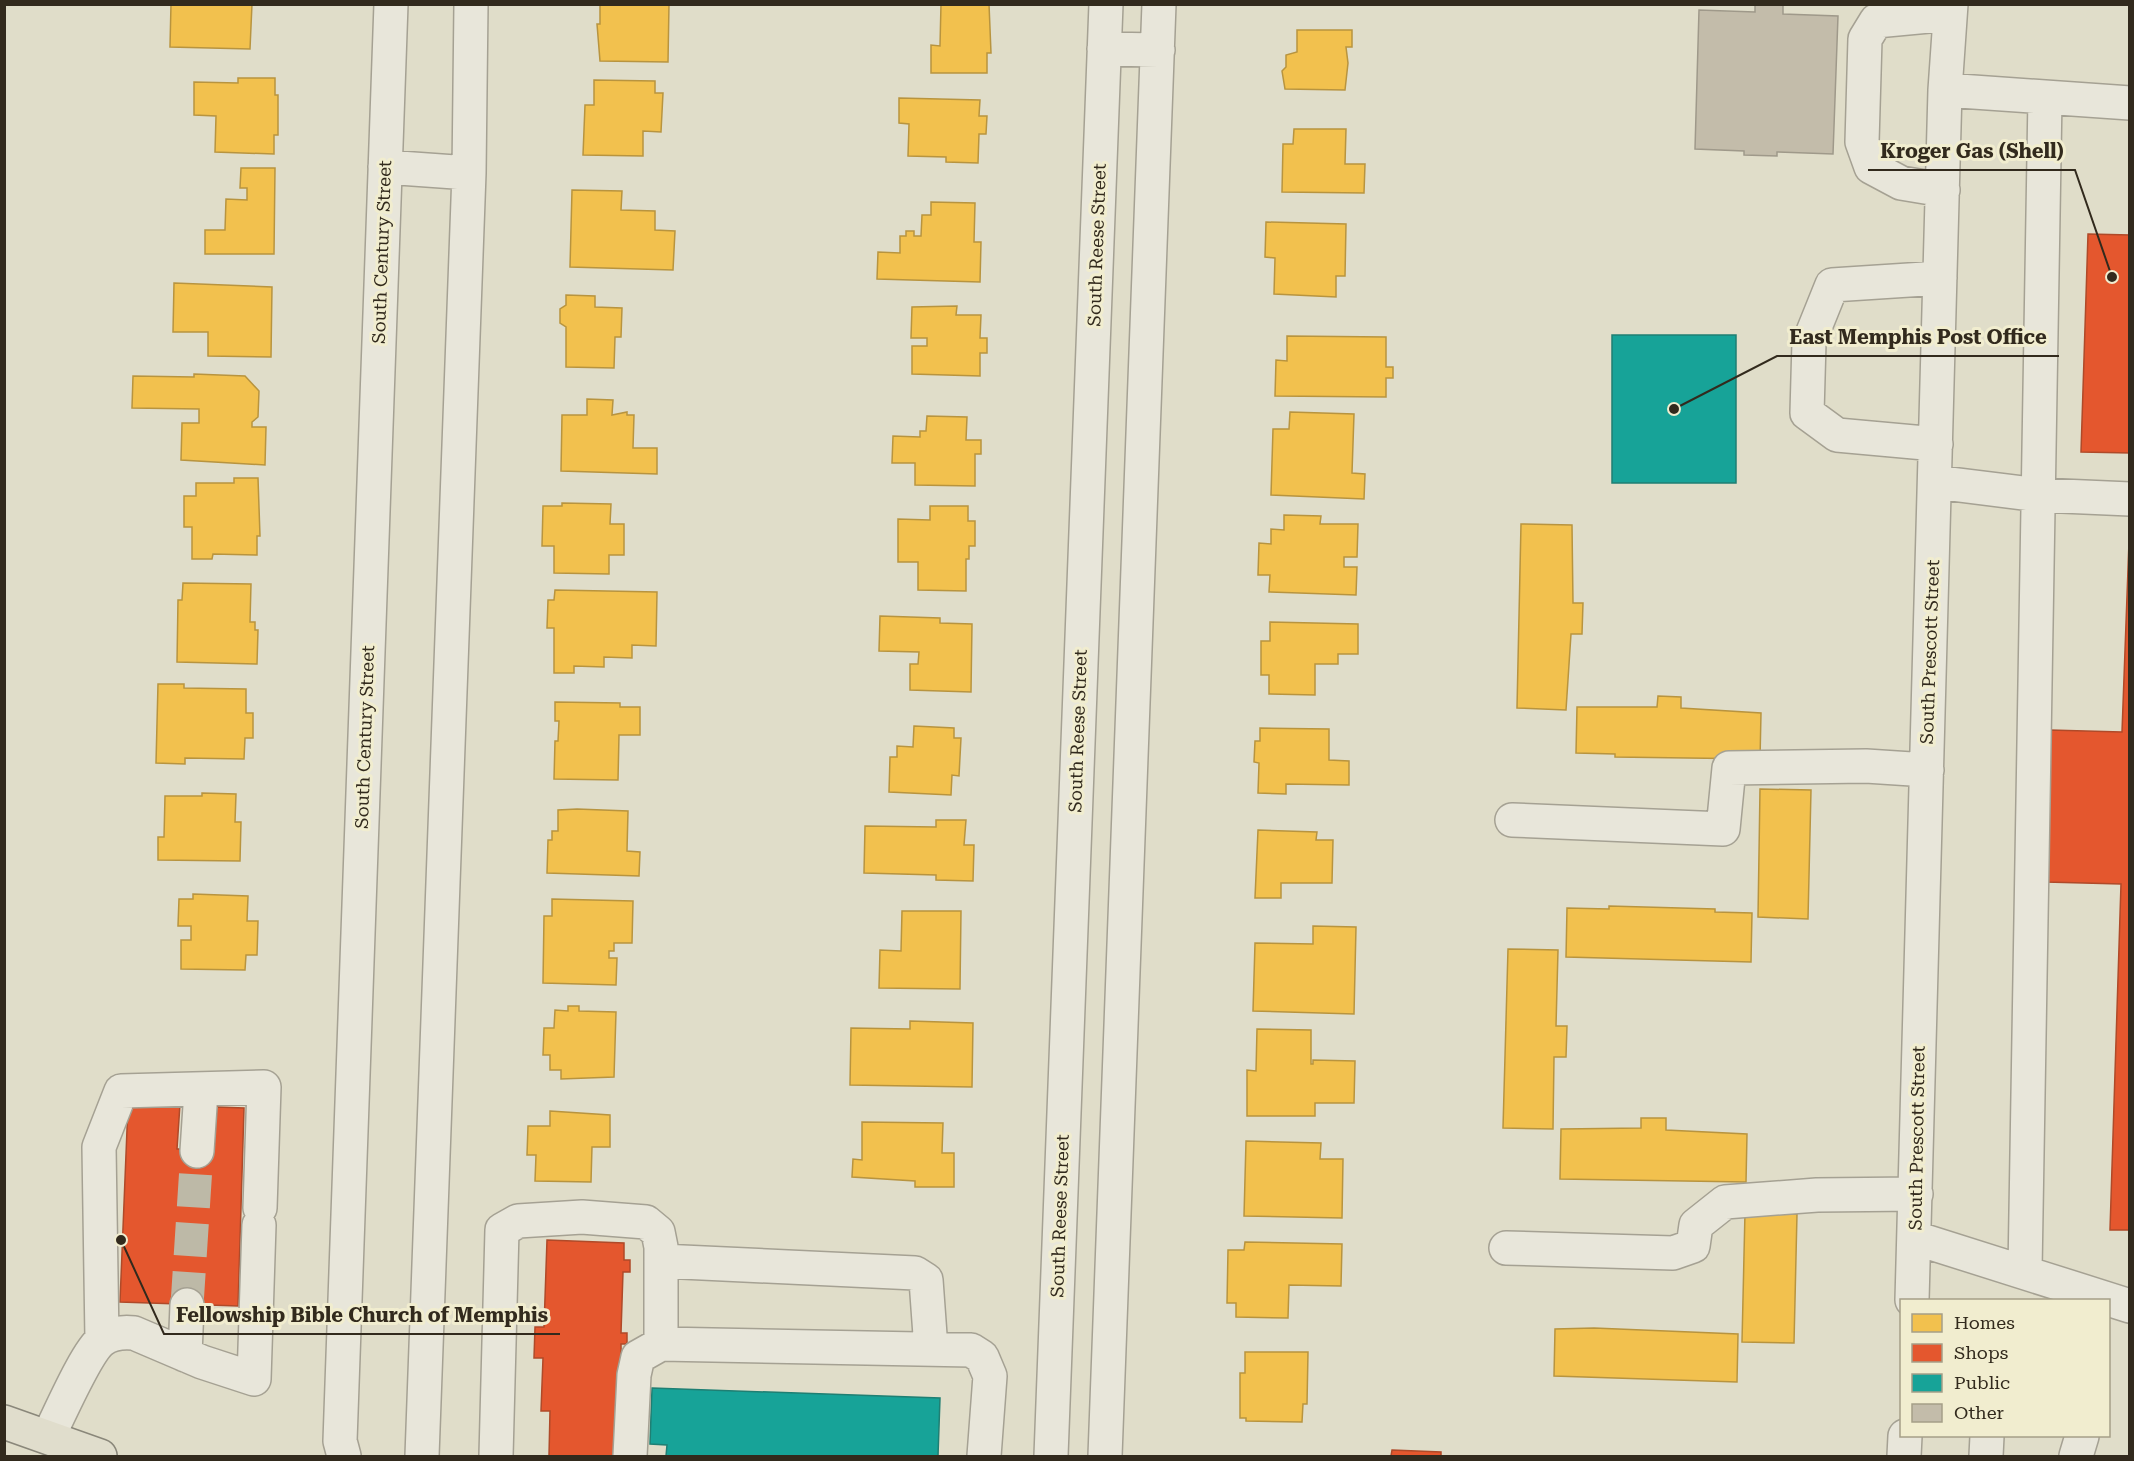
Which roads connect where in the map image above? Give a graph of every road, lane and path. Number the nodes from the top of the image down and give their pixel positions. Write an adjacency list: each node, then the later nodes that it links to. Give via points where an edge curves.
1 (1106, 4): 6 (street, South Reese Street)
2 (1159, 4): 7 (street)
3 (1951, 9): 8 (street, South Prescott Street); 13 (street, via 1876,21 1865,39 1862,142 1871,167 1901,183)
4 (390, 11): 11 (street, South Century Street)
5 (471, 17): 12 (street)
6 (1104, 49): 7 (street); 46 (street, South Reese Street)
7 (1158, 50): 47 (street)
8 (1945, 90): 9 (street); 13 (street, South Prescott Street)
9 (2045, 97): 10 (street); 17 (street)
10 (2130, 103)
11 (385, 167): 12 (street); 41 (street, South Century Street, via 340,1417)
12 (469, 173): 42 (street)
13 (1942, 190): 14 (street, South Prescott Street)
14 (1940, 278): 15 (street, South Prescott Street); 15 (street, via 1832,285 1809,342 1807,413 1837,435)
15 (1936, 444): 16 (street, South Prescott Street)
16 (1935, 482): 17 (street); 19 (street, South Prescott Street)
17 (2039, 495): 18 (street); 27 (street)
18 (2130, 499)
19 (1927, 770): 20 (street, via 1866,766 1730,768 1723,829); 23 (street, South Prescott Street)
20 (1512, 820)
21 (201, 1091): 22 (street); 31 (street, via 121,1091 113,1110 99,1147); 34 (street, via 264,1087 254,1379)
22 (197, 1151)
23 (1916, 1194): 24 (street, South Prescott Street); 25 (street, via 1725,1202 1696,1225 1693,1246 1673,1253)
24 (1915, 1238): 27 (street); 28 (street, South Prescott Street)
25 (1506, 1248)
26 (661, 1261): 32 (street); 33 (street, via 915,1273 926,1280 928,1288); 43 (street, via 658,1232 646,1222 582,1217 518,1221 502,1230)
27 (2025, 1271): 29 (street)
28 (1912, 1299)
29 (2106, 1299)
30 (187, 1305): 34 (street)
31 (102, 1340): 34 (street, via 122,1332 134,1333); 36 (street)
32 (661, 1344): 33 (street); 44 (street, via 639,1357 634,1375)
33 (931, 1349): 45 (street, via 971,1350 982,1357 990,1376)
34 (185, 1355)
35 (4, 1422): 36 (main road)
36 (48, 1437): 40 (main road)
37 (1905, 1437): 48 (street)
38 (1988, 1437): 49 (street)
39 (2082, 1437): 50 (street)
40 (100, 1456)
41 (344, 1456)
42 (422, 1456)
43 (496, 1456)
44 (630, 1456)
45 (984, 1456)
46 (1051, 1456)
47 (1105, 1456)
48 (1904, 1456)
49 (1986, 1456)
50 (2076, 1456)

